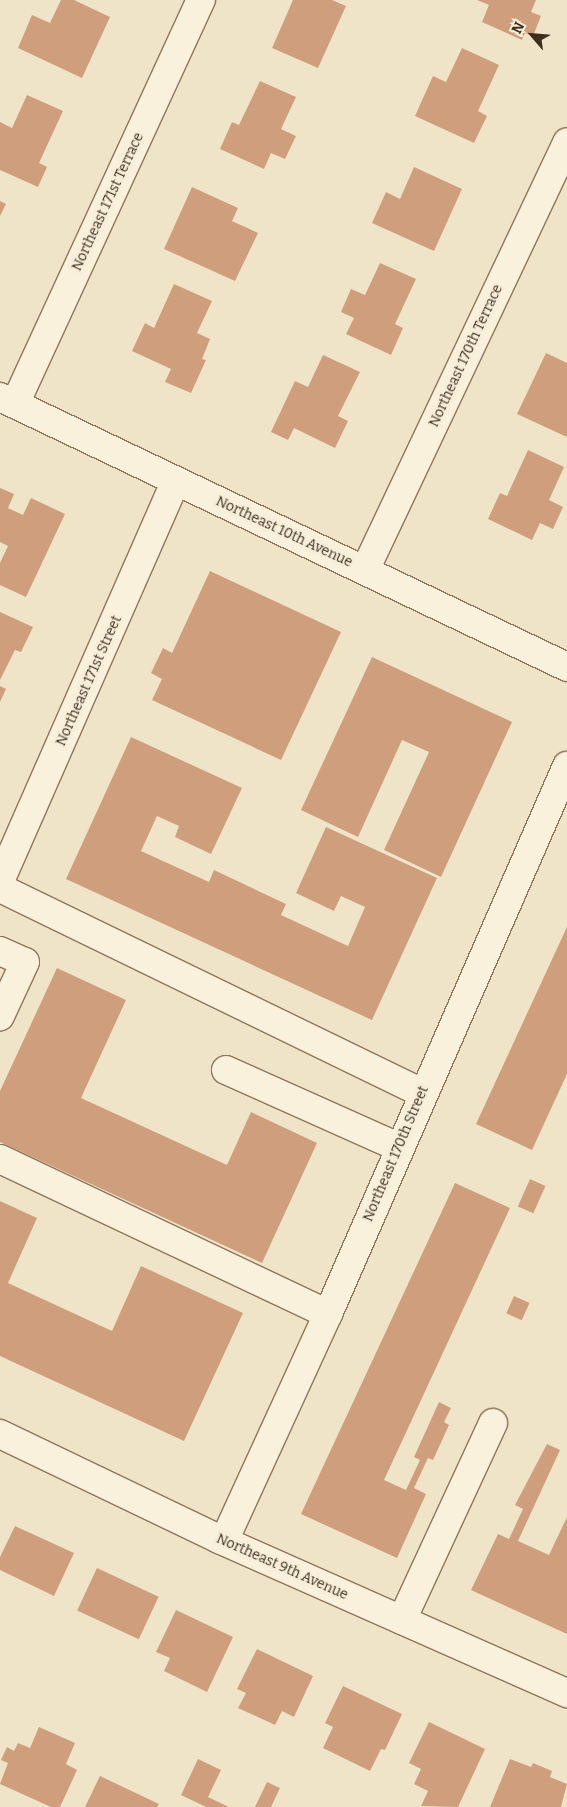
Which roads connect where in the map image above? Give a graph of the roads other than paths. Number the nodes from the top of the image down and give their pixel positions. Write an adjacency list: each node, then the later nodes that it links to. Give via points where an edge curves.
1 (201, 0): 3 (street, Northeast 171st Terrace)
2 (567, 142): 5 (street, Northeast 170th Terrace)
3 (8, 401): 4 (street, Northeast 10th Avenue)
4 (176, 481): 5 (street, Northeast 10th Avenue); 8 (street, Northeast 171st Street)
5 (365, 570): 6 (street, Northeast 10th Avenue)
6 (567, 667)
7 (567, 766): 13 (street, Northeast 170th Street)
8 (0, 881)
9 (0, 888): 13 (street)
10 (0, 951): 11 (street, via 25,962)
11 (0, 1016)
12 (226, 1070): 14 (street)
13 (422, 1093): 14 (street, Northeast 170th Street)
14 (398, 1147): 16 (street, Northeast 170th Street)
15 (0, 1159): 16 (street)
16 (328, 1314): 19 (street, Northeast 170th Street)
17 (493, 1423): 20 (street)
18 (0, 1434): 19 (street, Northeast 9th Avenue)
19 (224, 1541): 20 (street, Northeast 9th Avenue)
20 (402, 1620): 21 (street, Northeast 9th Avenue)
21 (567, 1694)

